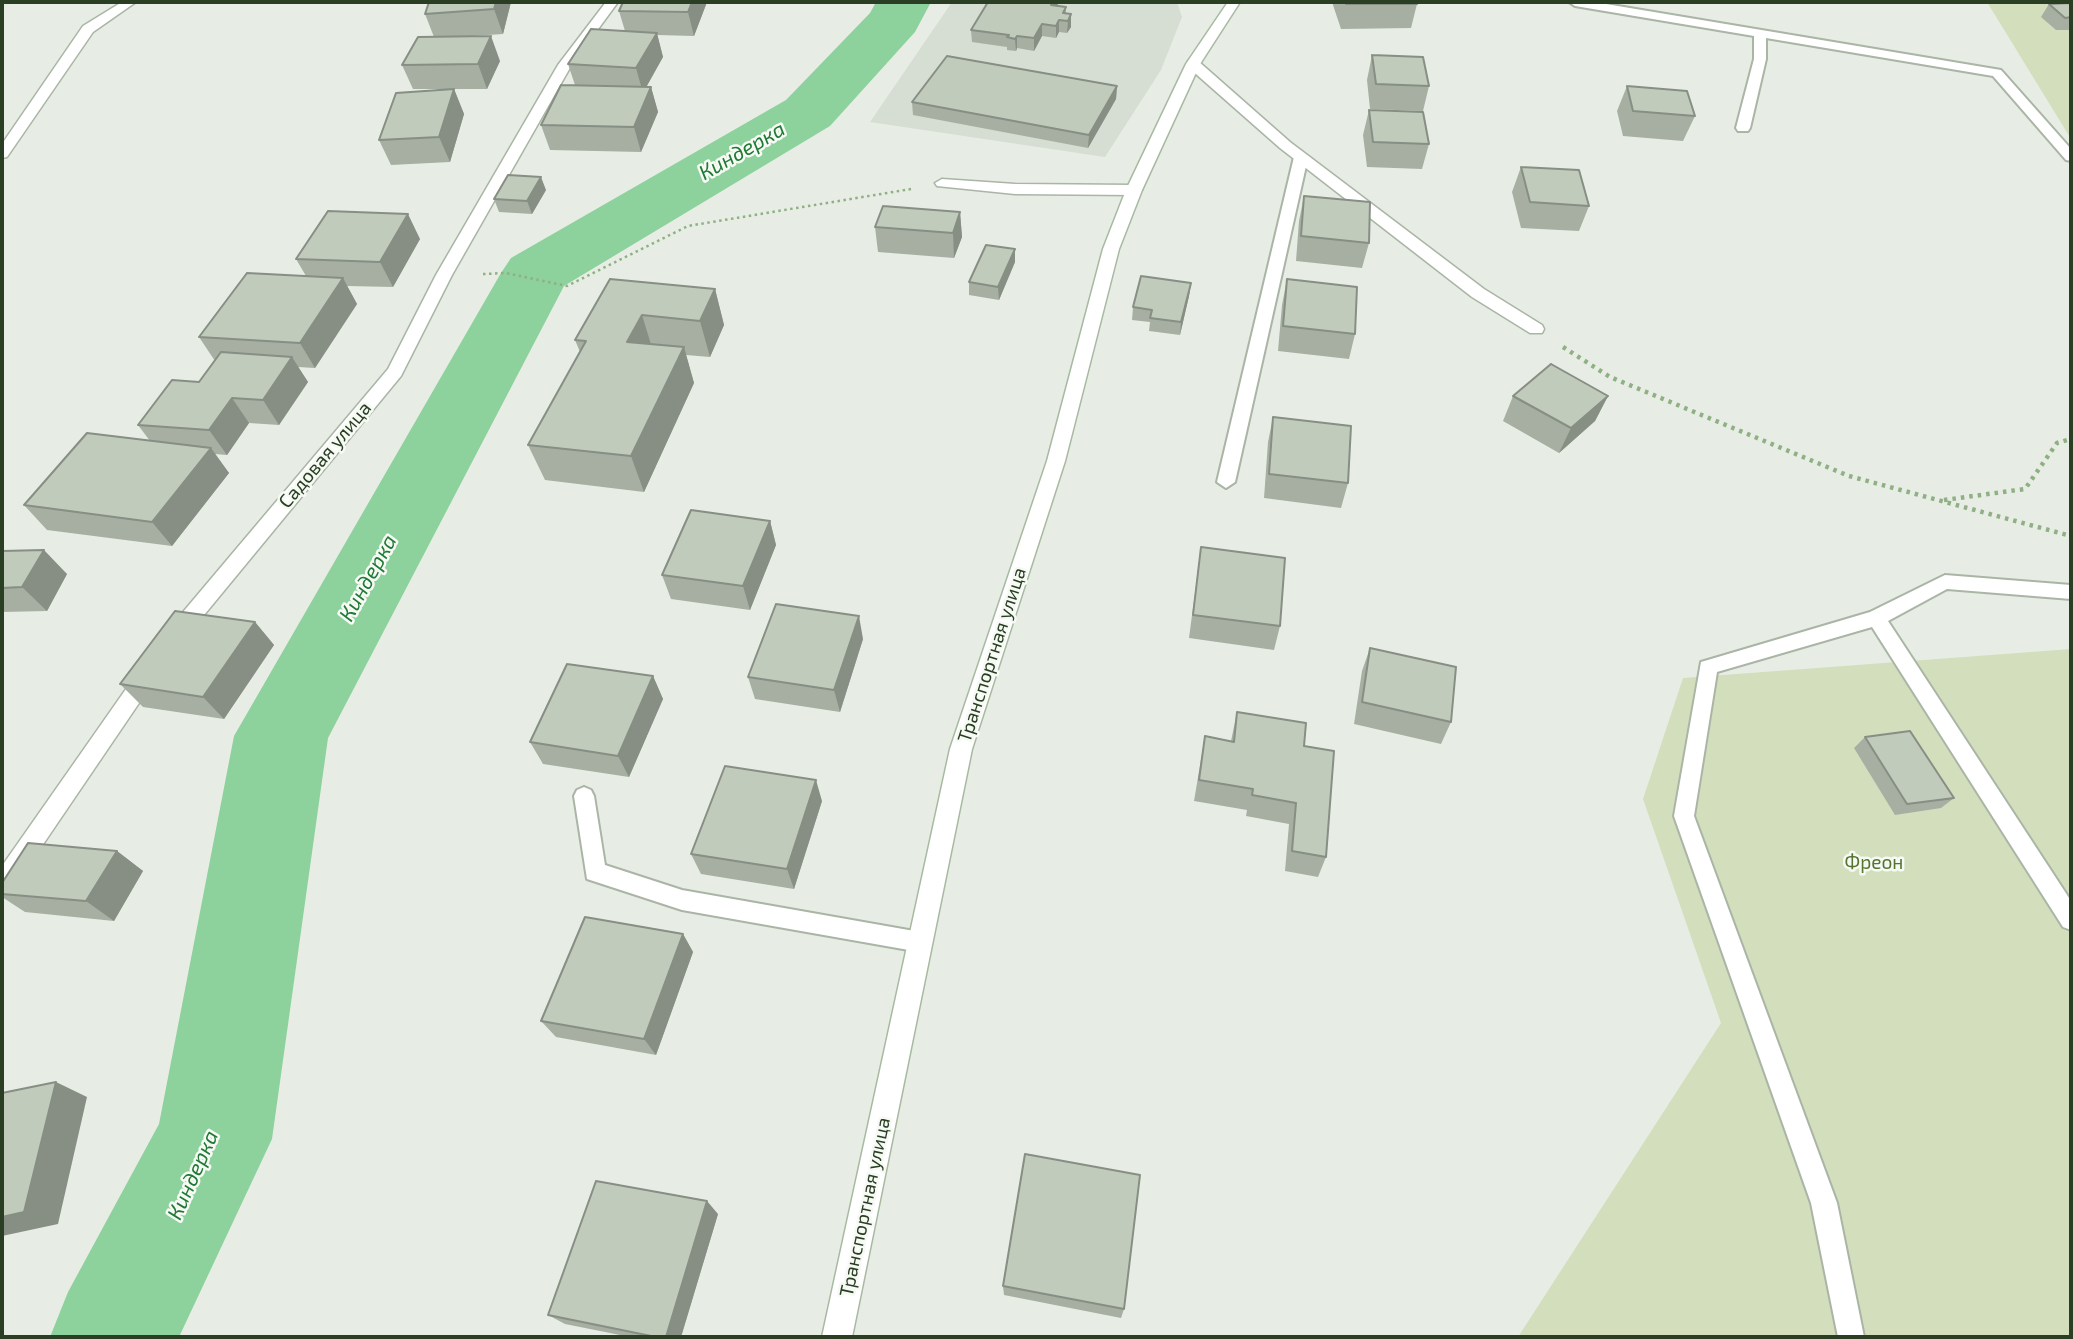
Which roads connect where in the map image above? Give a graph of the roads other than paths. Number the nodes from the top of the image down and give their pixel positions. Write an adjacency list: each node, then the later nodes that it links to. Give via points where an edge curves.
1 (130, 2): 8 (street, via 88,29)
2 (612, 2): 18 (street, Садовая улица, via 552,89 444,275 395,372 183,623)
3 (1234, 2): 6 (street, Транспортная улица)
4 (1576, 2): 5 (lane)
5 (1759, 33): 7 (lane, via 1760,59); 10 (lane, via 1997,73)
6 (1193, 64): 9 (street); 12 (street, Транспортная улица)
7 (1743, 128)
8 (2, 155)
9 (1301, 157): 13 (street, via 1478,293); 14 (lane)
10 (2071, 158)
11 (942, 183): 12 (street)
12 (1134, 190): 20 (street, Транспортная улица, via 1111,249 1056,461 961,749)
13 (1536, 329)
14 (1226, 482)
15 (2071, 592): 16 (lane, via 1945,582)
16 (1877, 618): 19 (lane); 22 (lane, via 1708,667 1684,816 1824,1203)
17 (584, 796): 20 (lane, via 595,873 682,900)
18 (2, 885)
19 (2071, 920)
20 (920, 942): 21 (street, Транспортная улица)
21 (837, 1337)
22 (1852, 1337)

